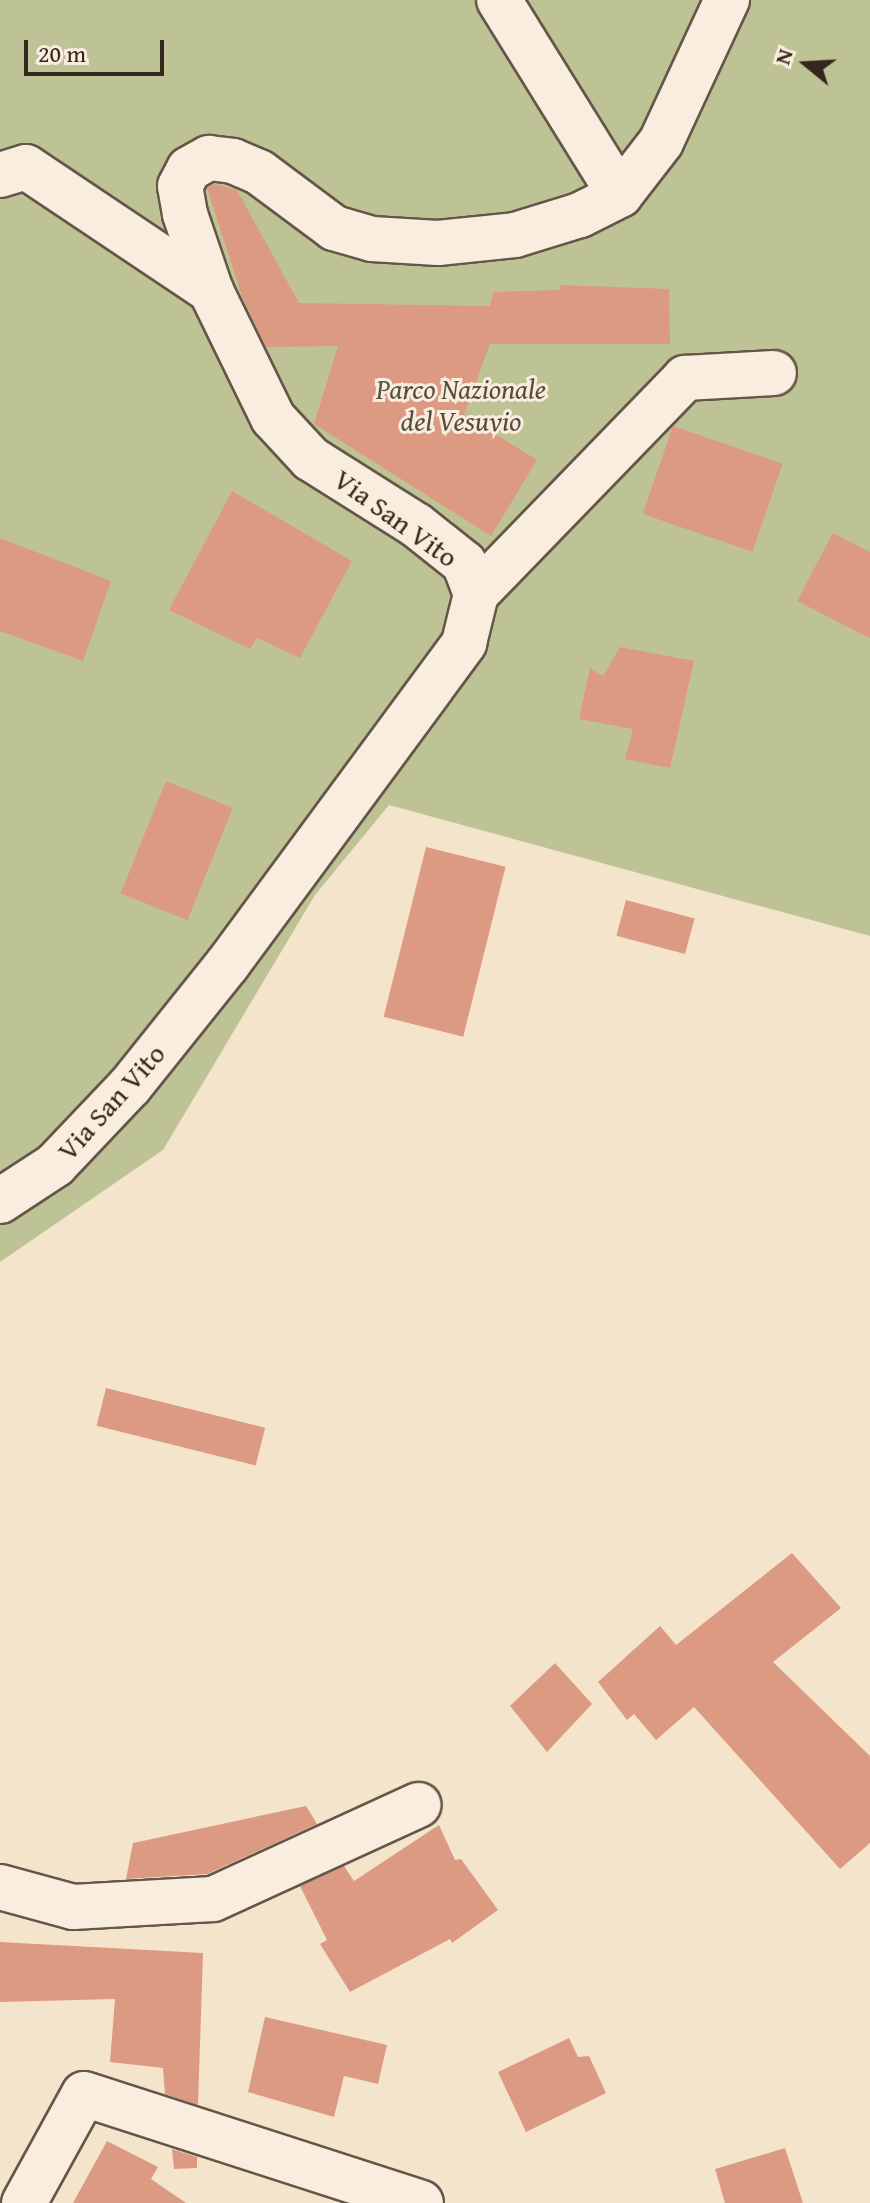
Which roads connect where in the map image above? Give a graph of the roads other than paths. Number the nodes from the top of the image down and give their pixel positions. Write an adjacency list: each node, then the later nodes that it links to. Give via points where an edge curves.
1 (499, 0): 4 (street)
2 (727, 0): 4 (street, Via San Vito, via 661,142)
3 (0, 175): 5 (street, via 26,167)
4 (620, 195): 5 (street, Via San Vito, via 580,215 515,235 438,243 372,239 334,228 259,172 209,158 189,169 180,186)
5 (211, 291): 7 (street, Via San Vito, via 273,418 311,459 416,525 464,563)
6 (774, 373): 7 (street, via 685,378)
7 (476, 594): 8 (street, Via San Vito, via 464,643 227,965 130,1086 55,1165)
8 (0, 1201)
9 (418, 1805): 10 (street, via 213,1899 73,1907)
10 (0, 1887)
11 (24, 2203): 12 (street, via 84,2094)
12 (421, 2203)

